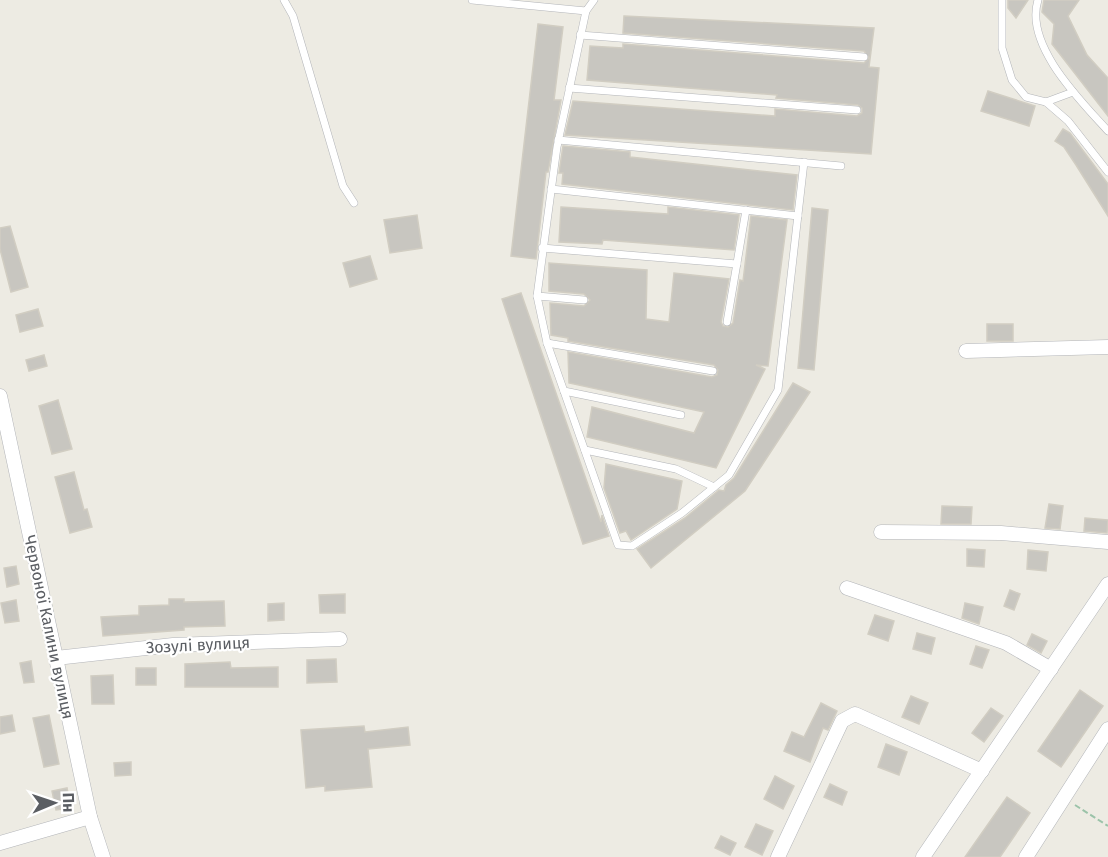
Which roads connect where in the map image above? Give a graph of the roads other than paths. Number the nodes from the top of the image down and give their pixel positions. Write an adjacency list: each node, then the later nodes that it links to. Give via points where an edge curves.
1 (284, 0): 19 (lane, via 293,16 343,186)
2 (472, 0): 6 (lane)
3 (594, 0): 6 (lane)
4 (1002, 0): 11 (lane, via 1002,48 1012,80 1026,97)
5 (1038, 0): 10 (lane, via 1036,27 1042,43)
6 (586, 11): 7 (lane)
7 (580, 35): 8 (lane); 9 (lane)
8 (864, 57)
9 (569, 88): 12 (lane); 14 (lane)
10 (1073, 92): 11 (lane); 13 (lane)
11 (1046, 102): 17 (lane, via 1068,121)
12 (857, 110)
13 (1108, 131)
14 (558, 140): 15 (lane); 18 (lane)
15 (804, 162): 16 (lane); 21 (lane)
16 (841, 166)
17 (1108, 172)
18 (551, 189): 20 (lane); 22 (lane)
19 (354, 203)
20 (746, 210): 21 (lane); 23 (lane)
21 (798, 216): 35 (lane, via 778,390 729,475)
22 (542, 248): 23 (lane); 24 (lane)
23 (736, 264): 26 (lane)
24 (537, 296): 25 (lane); 27 (lane)
25 (584, 300)
26 (727, 322)
27 (547, 343): 30 (lane); 31 (lane)
28 (1108, 346): 29 (street)
29 (966, 351)
30 (713, 371)
31 (564, 391): 33 (lane); 34 (lane)
32 (0, 396): 41 (street, Червоної Калини вулиця)
33 (681, 415)
34 (585, 450): 35 (lane, via 676,469); 35 (lane, via 618,545 632,546)
35 (714, 487)
36 (881, 532): 37 (street, via 1001,533)
37 (1108, 542)
38 (1108, 584): 42 (street)
39 (847, 588): 42 (street, via 1006,643)
40 (340, 639): 41 (street, Зозулі вулиця, via 173,645)
41 (56, 658): 45 (street, Червоної Калини вулиця)
42 (1051, 669): 44 (street)
43 (1108, 729): 50 (street)
44 (982, 771): 48 (street, via 855,714 842,721); 49 (street)
45 (90, 817): 46 (street); 47 (street, Червоної Калини вулиця)
46 (0, 843)
47 (103, 857)
48 (778, 857)
49 (923, 857)
50 (1026, 857)

